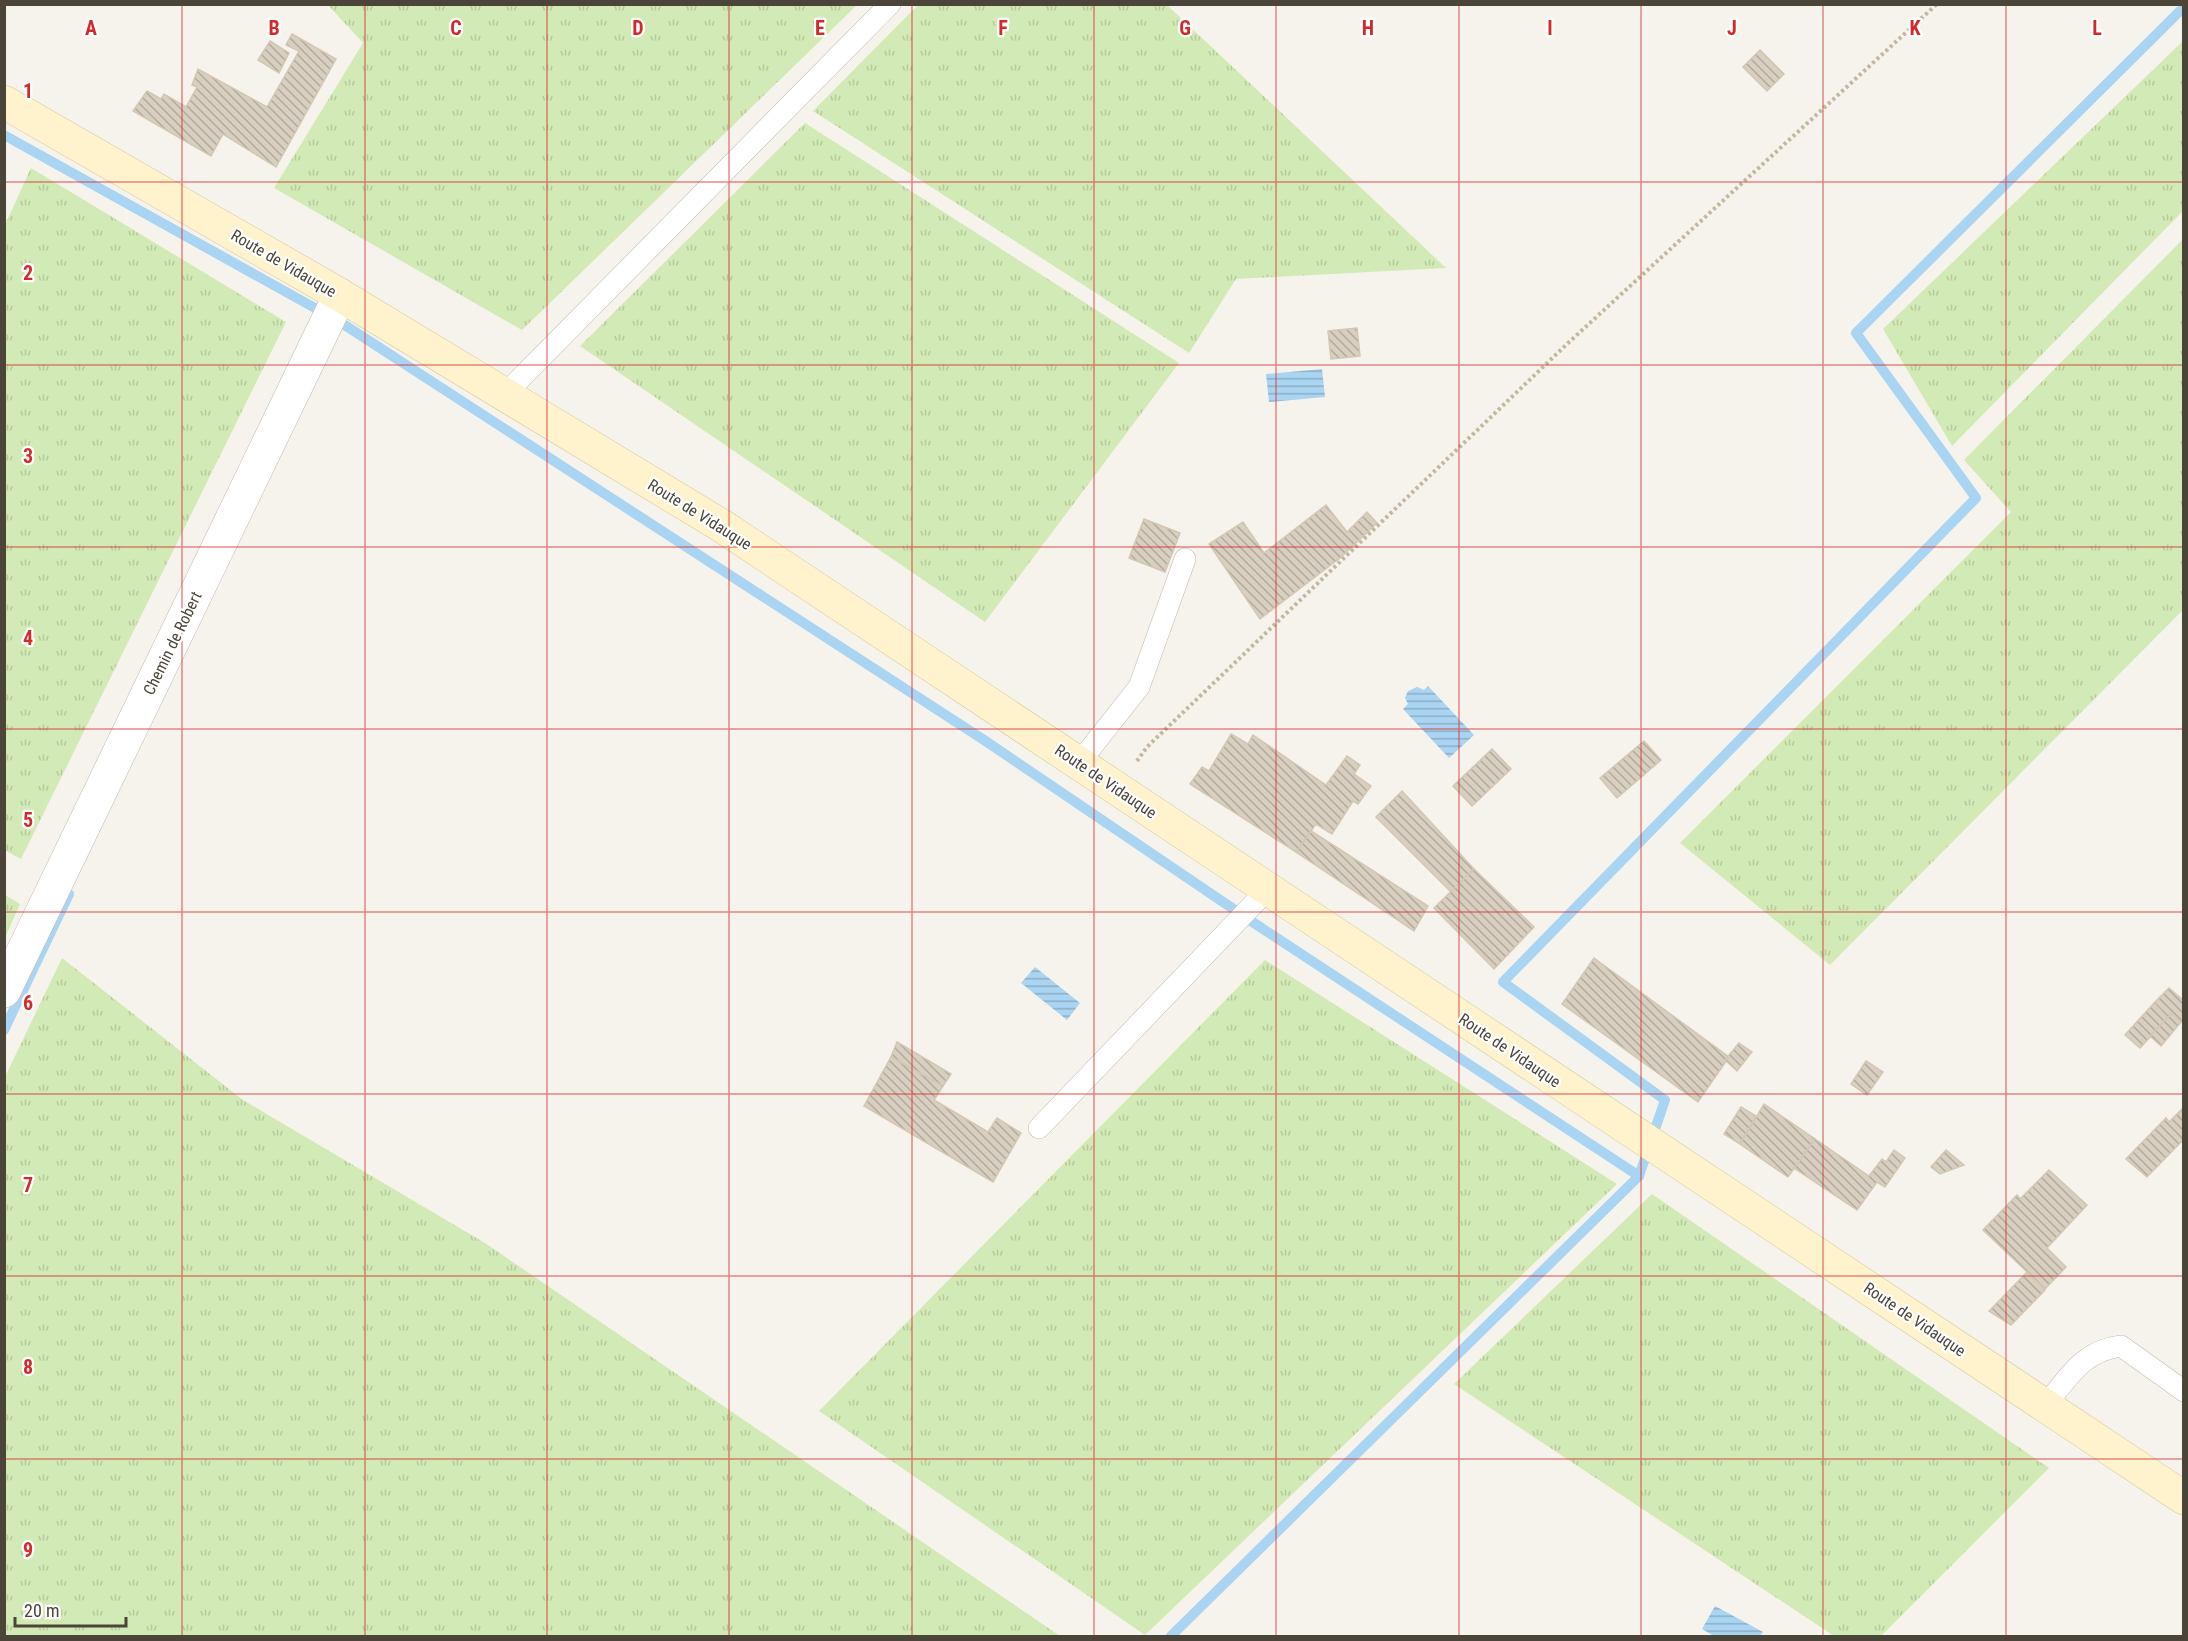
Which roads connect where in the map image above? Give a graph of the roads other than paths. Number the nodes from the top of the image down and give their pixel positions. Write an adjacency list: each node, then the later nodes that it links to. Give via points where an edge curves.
1 (890, 4): 4 (lane)
2 (4, 102): 3 (street, Route de Vidauque)
3 (340, 295): 4 (street, Route de Vidauque); 8 (street, Chemin de Robert)
4 (504, 395): 6 (street, Route de Vidauque, via 722,526)
5 (1185, 559): 6 (lane, via 1139,687)
6 (1079, 763): 7 (street, Route de Vidauque)
7 (1268, 889): 9 (lane); 11 (street, Route de Vidauque)
8 (4, 991)
9 (1039, 1128)
10 (2184, 1391): 11 (lane, via 2121,1346 2104,1348 2084,1359)
11 (2045, 1406): 12 (street, Route de Vidauque)
12 (2184, 1497)

